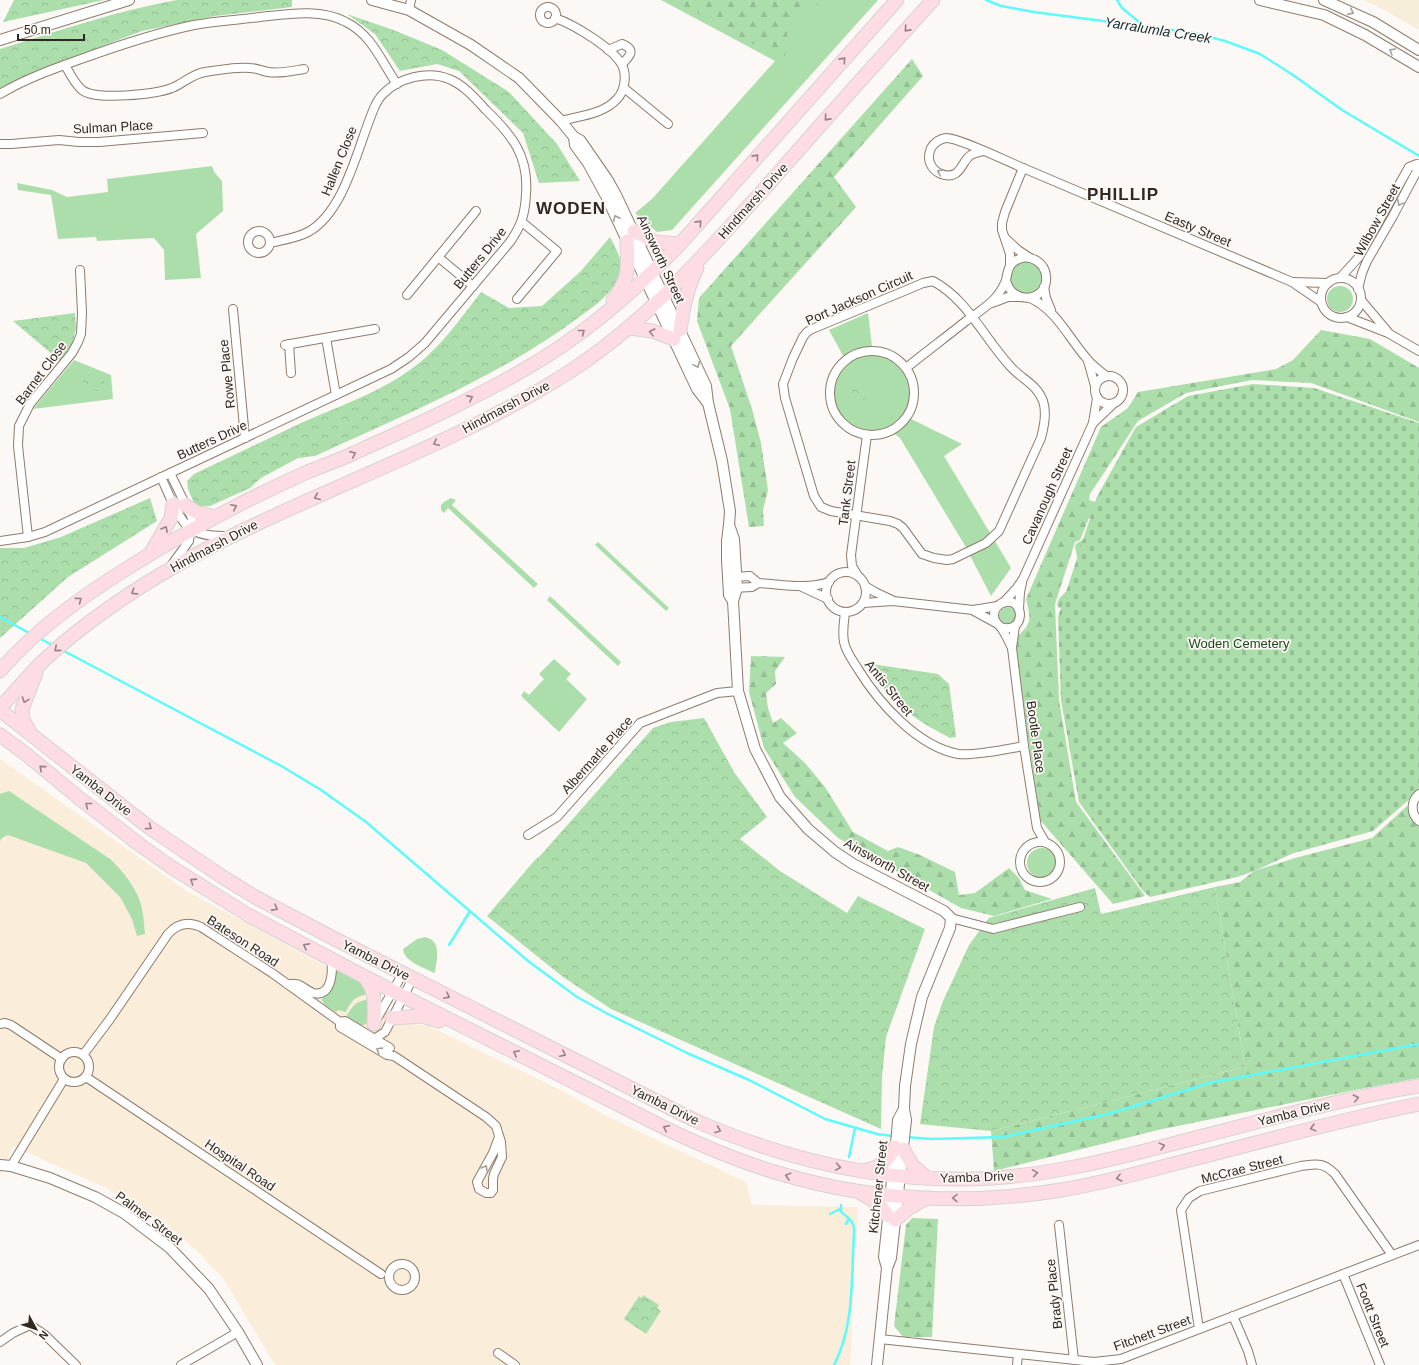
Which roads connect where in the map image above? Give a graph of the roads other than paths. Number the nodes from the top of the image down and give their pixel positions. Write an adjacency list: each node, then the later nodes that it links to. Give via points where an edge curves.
1 (129, 0): 8 (street)
2 (372, 0): 9 (street, Ainsworth Street)
3 (411, 0): 9 (street)
4 (896, 0): 33 (main road, Hindmarsh Drive, one-way to 4)
5 (933, 0): 35 (main road, Hindmarsh Drive, one-way to 35)
6 (1260, 0): 16 (street, one-way to 6, via 1366,35 1324,15)
7 (1324, 0): 13 (street, one-way to 13, via 1373,22)
8 (108, 3): 11 (street)
9 (409, 10): 21 (street, Ainsworth Street, via 471,45 519,78)
10 (555, 18): 12 (street, via 573,26)
11 (0, 40)
12 (608, 50): 14 (street); 14 (street, via 622,44 631,50)
13 (1419, 50)
14 (622, 64): 19 (street)
15 (65, 65): 17 (street, via 74,82 83,91 97,96 172,88 203,72 251,68 280,73); 18 (street, via 193,25 290,14 330,15 360,30 372,43); 20 (street, via 17,84)
16 (1419, 67)
17 (304, 69)
18 (397, 84): 29 (street, Butters Drive, via 408,78 421,76 448,79 467,90 502,126 517,147 525,168 527,190); 32 (street, Hallen Close, via 384,93 375,106 340,198 332,210 308,232)
19 (624, 88): 21 (street, via 617,99 608,106); 22 (street)
20 (0, 94)
21 (561, 121): 30 (street, Ainsworth Street, via 574,137 575,145)
22 (668, 124)
23 (203, 133): 24 (street, Sulman Place, via 99,142 42,140)
24 (0, 144)
25 (983, 152): 25 (street, Easty Street, one-way to 25, via 971,155 961,169 951,175 939,173 929,159 932,147 941,139 947,138); 27 (street, Easty Street)
26 (1418, 161): 40 (street, Wilbow Street, via 1409,167 1359,257); 46 (street, Wilbow Street, one-way to 46, via 1418,169 1367,261)
27 (1023, 168): 31 (street, via 1005,212 1002,230); 42 (street, Easty Street)
28 (476, 211): 34 (street)
29 (522, 222): 44 (street, Butters Drive, via 510,242); 50 (street, via 557,251)
30 (631, 236): 33 (main road, via 655,242); 39 (street, Ainsworth Street); 57 (main road, via 625,281)
31 (1004, 237): 36 (street); 37 (street, via 1010,254)
32 (270, 243)
33 (680, 244): 39 (main road, Hindmarsh Drive)
34 (438, 257): 44 (street); 47 (street)
35 (702, 257): 51 (main road, Hindmarsh Drive); 63 (main road, via 688,286)
36 (1031, 258): 37 (street, via 1019,259); 45 (street, via 1045,270)
37 (1010, 266): 41 (street)
38 (80, 270): 84 (street, Barnet Close, via 82,313 78,342 30,404 19,426 18,446)
39 (649, 275): 51 (street, Ainsworth Street); 57 (main road, Hindmarsh Drive)
40 (1340, 278): 43 (street); 46 (street, via 1351,281)
41 (1006, 280): 48 (street, via 1010,290); 54 (street)
42 (1292, 282): 43 (street, Easty Street); 53 (street, Easty Street)
43 (1328, 283): 53 (street, via 1322,291)
44 (473, 286): 71 (street, Butters Drive, via 425,343 409,357 391,369)
45 (1044, 288): 49 (street); 56 (street)
46 (1358, 289): 52 (street)
47 (407, 295)
48 (1020, 297): 49 (street); 54 (street, via 1008,297)
49 (1030, 298): 56 (street)
50 (517, 299)
51 (661, 300): 60 (main road, Hindmarsh Drive); 63 (street, Ainsworth Street)
52 (1360, 300): 59 (street, via 1356,310); 62 (street)
53 (1321, 302): 59 (street, via 1334,317)
54 (990, 304): 58 (street)
55 (233, 309): 76 (street, Rowe Place)
56 (1053, 315): 66 (street)
57 (602, 316): 81 (main road, Hindmarsh Drive, one-way to 57, via 495,386 554,352)
58 (973, 316): 67 (street); 80 (street, Port Jackson Circuit, via 950,291 933,281 908,288 812,329 803,337 783,384 801,453 814,496 821,507); 80 (street, Port Jackson Circuit, via 1009,366 1036,388 1044,406 1044,429 1041,438 999,531 986,543 954,560 947,560 922,554 898,524)
59 (1348, 317): 62 (street)
60 (630, 328): 63 (main road, one-way to 60); 83 (main road, Hindmarsh Drive, one-way to 83, via 536,393 364,477)
61 (374, 329): 64 (street)
62 (1388, 333): 65 (street)
63 (677, 334): 91 (street, Ainsworth Street, via 697,389 708,403 722,461 730,511 729,525 734,539)
64 (326, 338): 68 (street, via 287,345); 71 (street)
65 (1419, 351)
66 (1088, 361): 69 (street); 70 (street)
67 (906, 368): 75 (street, via 914,388 914,402 908,416 892,430 878,435); 75 (street, via 892,356 874,351 856,354 845,361 834,375 830,389 834,410 847,427)
68 (291, 373)
69 (1106, 376): 70 (street); 73 (street, via 1115,377 1124,387 1120,400)
70 (1096, 386): 72 (street)
71 (336, 395): 76 (street, Butters Drive)
72 (1097, 398): 73 (street, via 1104,404); 74 (street, Cavanough Street)
73 (1112, 405): 74 (street, Cavanough Street)
74 (1093, 422): 92 (street, Cavanough Street)
75 (867, 435): 80 (street, Tank Street)
76 (245, 438): 77 (street, Butters Drive)
77 (170, 473): 78 (street, Butters Drive); 79 (street, Butters Drive)
78 (161, 477): 79 (street, Butters Drive); 84 (street, Butters Drive, via 45,532)
79 (179, 504): 81 (main road); 82 (street, Butters Drive, via 183,523); 82 (street, Butters Drive, via 192,518); 86 (main road, one-way to 79)
80 (856, 515): 87 (street, Tank Street)
81 (214, 517): 82 (main road, Hindmarsh Drive)
82 (191, 530): 83 (street, via 214,536); 86 (main road, Hindmarsh Drive); 88 (street, Butters Drive, via 189,541)
83 (233, 536): 88 (main road, Hindmarsh Drive)
84 (28, 537): 85 (street, Butters Drive)
85 (0, 541)
86 (151, 553): 109 (main road, Hindmarsh Drive, one-way to 86, via 48,624)
87 (851, 555): 89 (street, Tank Street, via 845,569); 90 (street, Tank Street, via 852,566)
88 (167, 571): 108 (main road, Hindmarsh Drive, one-way to 108, via 124,598)
89 (840, 573): 90 (street); 93 (street)
90 (858, 576): 96 (street)
91 (732, 577): 94 (street, via 750,576); 97 (street, Ainsworth Street)
92 (1023, 578): 101 (street, Cavanough Street); 102 (street, Cavanough Street)
93 (829, 582): 95 (street); 98 (street)
94 (758, 583): 95 (street); 97 (street, via 752,587)
95 (799, 586): 98 (street)
96 (866, 586): 99 (street); 100 (street, via 866,598)
97 (733, 588): 110 (street, Ainsworth Street)
98 (828, 599): 104 (street, via 834,608)
99 (893, 601): 100 (street); 103 (street)
100 (863, 603): 104 (street, via 855,610)
101 (1001, 604): 102 (street, via 1014,604); 103 (street); 105 (street, via 994,614)
102 (1019, 609): 106 (street, via 1020,618)
103 (973, 610): 105 (street)
104 (845, 612): 114 (street, Antis Street, via 844,643 851,658 867,684 906,727 946,750 967,755)
105 (999, 625): 106 (street, via 1008,628); 107 (street, Bootle Place)
106 (1015, 626): 107 (street, Bootle Place)
107 (1012, 648): 114 (street, Bootle Place)
108 (41, 663): 111 (main road, Hindmarsh Drive); 112 (main road, one-way to 112, via 22,709 23,720)
109 (1, 669)
110 (738, 691): 120 (street, Albermarle Place, via 717,693 640,723 557,818); 124 (street, Ainsworth Street, via 755,749 780,797 808,829 853,864 944,911)
111 (0, 709): 112 (main road, Yamba Drive)
112 (31, 734): 126 (main road, Yamba Drive, one-way to 126, via 140,820 221,876 292,917)
113 (0, 735): 116 (main road, Yamba Drive)
114 (1024, 746): 119 (street, Bootle Place)
115 (0, 748): 116 (main road)
116 (27, 755): 125 (main road, Yamba Drive, one-way to 116, via 248,915 171,867 85,803)
117 (1419, 794): 118 (street, via 1412,807 1414,816)
118 (1419, 821)
119 (1037, 828): 121 (street, Bootle Place); 122 (street, Bootle Place)
120 (528, 835)
121 (1045, 842): 122 (street); 122 (street, Bootle Place, via 1056,849 1060,862 1056,875 1042,882 1029,879 1021,868 1021,855)
122 (1033, 843)
123 (1080, 907): 124 (street, Ainsworth Street, via 993,929)
124 (951, 918): 143 (street, Kitchener Street, via 950,928 922,997 911,1044 904,1109 906,1120)
125 (331, 960): 127 (main road, Yamba Drive); 128 (street, via 333,968 330,982 323,992 313,993 298,984)
126 (408, 976): 129 (street); 146 (main road, Yamba Drive, one-way to 146, via 709,1126 742,1140 787,1154)
127 (365, 977): 129 (main road, Yamba Drive); 133 (main road, via 372,986 374,997)
128 (287, 984): 133 (street, Bateson Road, via 340,1022 340,1027); 135 (street, Bateson Road, via 200,926 189,923 180,925 168,934)
129 (398, 993): 130 (street); 132 (main road, Yamba Drive); 133 (street)
130 (392, 1018): 132 (main road, via 422,1016 454,1028); 133 (street)
131 (0, 1024): 137 (street, via 8,1024)
132 (465, 1027): 149 (main road, Yamba Drive, one-way to 132, via 786,1176 709,1149)
133 (373, 1034): 134 (street); 134 (street); 136 (street, one-way to 133, via 387,1055)
134 (390, 1048): 136 (street)
135 (82, 1055): 137 (street, via 69,1053); 138 (street, via 89,1067)
136 (394, 1056): 142 (street, via 491,1121 496,1126)
137 (62, 1059): 139 (street, via 59,1067)
138 (86, 1076): 139 (street, via 83,1080 73,1083); 157 (street, Hospital Road)
139 (64, 1079): 145 (street)
140 (1419, 1086): 148 (main road, Yamba Drive, one-way to 140, via 971,1179 1024,1175 1094,1164 1297,1111)
141 (1419, 1104): 151 (main road, Yamba Drive, one-way to 151, via 1087,1185 1016,1195 974,1198)
142 (499, 1137): 142 (street, one-way to 142, via 502,1157 492,1179 492,1191 486,1194 479,1189 478,1182)
143 (899, 1148): 146 (main road, via 876,1168); 147 (street, Kitchener Street); 148 (main road)
144 (0, 1165): 145 (street, Palmer Street)
145 (11, 1166): 162 (street, Palmer Street, via 75,1188 124,1213 175,1253 209,1289)
146 (862, 1171): 147 (main road, Yamba Drive)
147 (896, 1176): 148 (main road, Yamba Drive); 150 (street, Kitchener Street)
148 (926, 1178)
149 (858, 1191): 150 (main road, Yamba Drive); 152 (main road, via 880,1204)
150 (894, 1195): 151 (main road, Yamba Drive); 152 (street, Kitchener Street)
151 (929, 1197): 152 (main road)
152 (892, 1218): 163 (street, Kitchener Street, via 892,1258 887,1268)
153 (1059, 1225): 167 (street, Brady Place)
154 (1419, 1245): 155 (street, Fitchett Street)
155 (1392, 1255): 158 (street, Fitchett Street); 161 (street, McCrae Street, via 1335,1174 1327,1167 1316,1164 1301,1166 1200,1191 1189,1198 1181,1210)
156 (392, 1269): 157 (street, Hospital Road); 159 (street, via 389,1272); 159 (street, Hospital Road, via 399,1264 407,1265 413,1271 414,1279 410,1286 402,1290 394,1287)
157 (381, 1274): 159 (street, Hospital Road)
158 (1343, 1274): 160 (street, Fitchett Street); 176 (street, Foott Street)
159 (389, 1281)
160 (1233, 1316): 161 (street, Fitchett Street); 175 (street)
161 (1199, 1329): 168 (street, Fitchett Street)
162 (238, 1332): 170 (street); 171 (street, Palmer Street)
163 (880, 1339): 166 (street, Fitchett Street); 173 (street, Kitchener Street)
164 (0, 1342): 169 (street, via 30,1325 45,1335)
165 (498, 1353): 172 (street)
166 (1018, 1354): 167 (street, Fitchett Street); 174 (street)
167 (1074, 1360): 168 (street, Fitchett Street)
168 (1121, 1362)
169 (76, 1365)
170 (181, 1365)
171 (257, 1365)
172 (515, 1365)
173 (877, 1365)
174 (1017, 1365)
175 (1252, 1365)
176 (1380, 1365)

